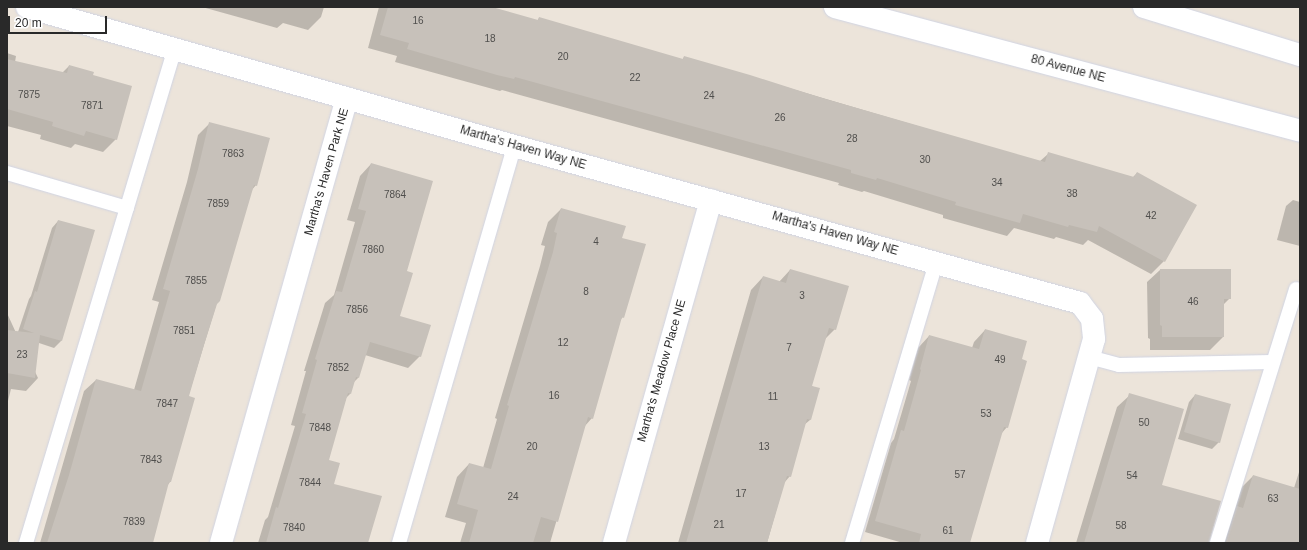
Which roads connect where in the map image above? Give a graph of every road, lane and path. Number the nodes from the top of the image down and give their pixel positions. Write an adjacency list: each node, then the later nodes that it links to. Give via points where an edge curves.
1 (27, 7): 4 (street, Martha's Haven Park NE)
2 (835, 7): 7 (street, 80 Avenue NE)
3 (1144, 7): 5 (street)
4 (175, 48): 6 (street, Martha's Haven Park NE); 13 (lane)
5 (1300, 55)
6 (347, 98): 10 (street, Martha's Haven Way NE); 19 (street, Martha's Haven Park NE)
7 (1246, 116): 8 (street, 80 Avenue NE); 9 (street)
8 (1300, 131)
9 (1300, 142)
10 (514, 146): 12 (street, Martha's Haven Way NE); 20 (lane)
11 (7, 173): 13 (lane)
12 (711, 200): 14 (street, Martha's Haven Way NE); 21 (street, Martha's Meadow Place NE)
13 (127, 208): 18 (lane)
14 (936, 263): 16 (street, Martha's Haven Way NE, via 1080,303 1092,319 1094,339); 22 (lane)
15 (1296, 289): 17 (lane)
16 (1089, 357): 17 (lane, via 1119,366); 23 (street, Martha's Haven Way NE)
17 (1272, 362): 24 (lane)
18 (26, 543)
19 (221, 543)
20 (399, 543)
21 (614, 543)
22 (852, 543)
23 (1037, 543)
24 (1217, 543)

